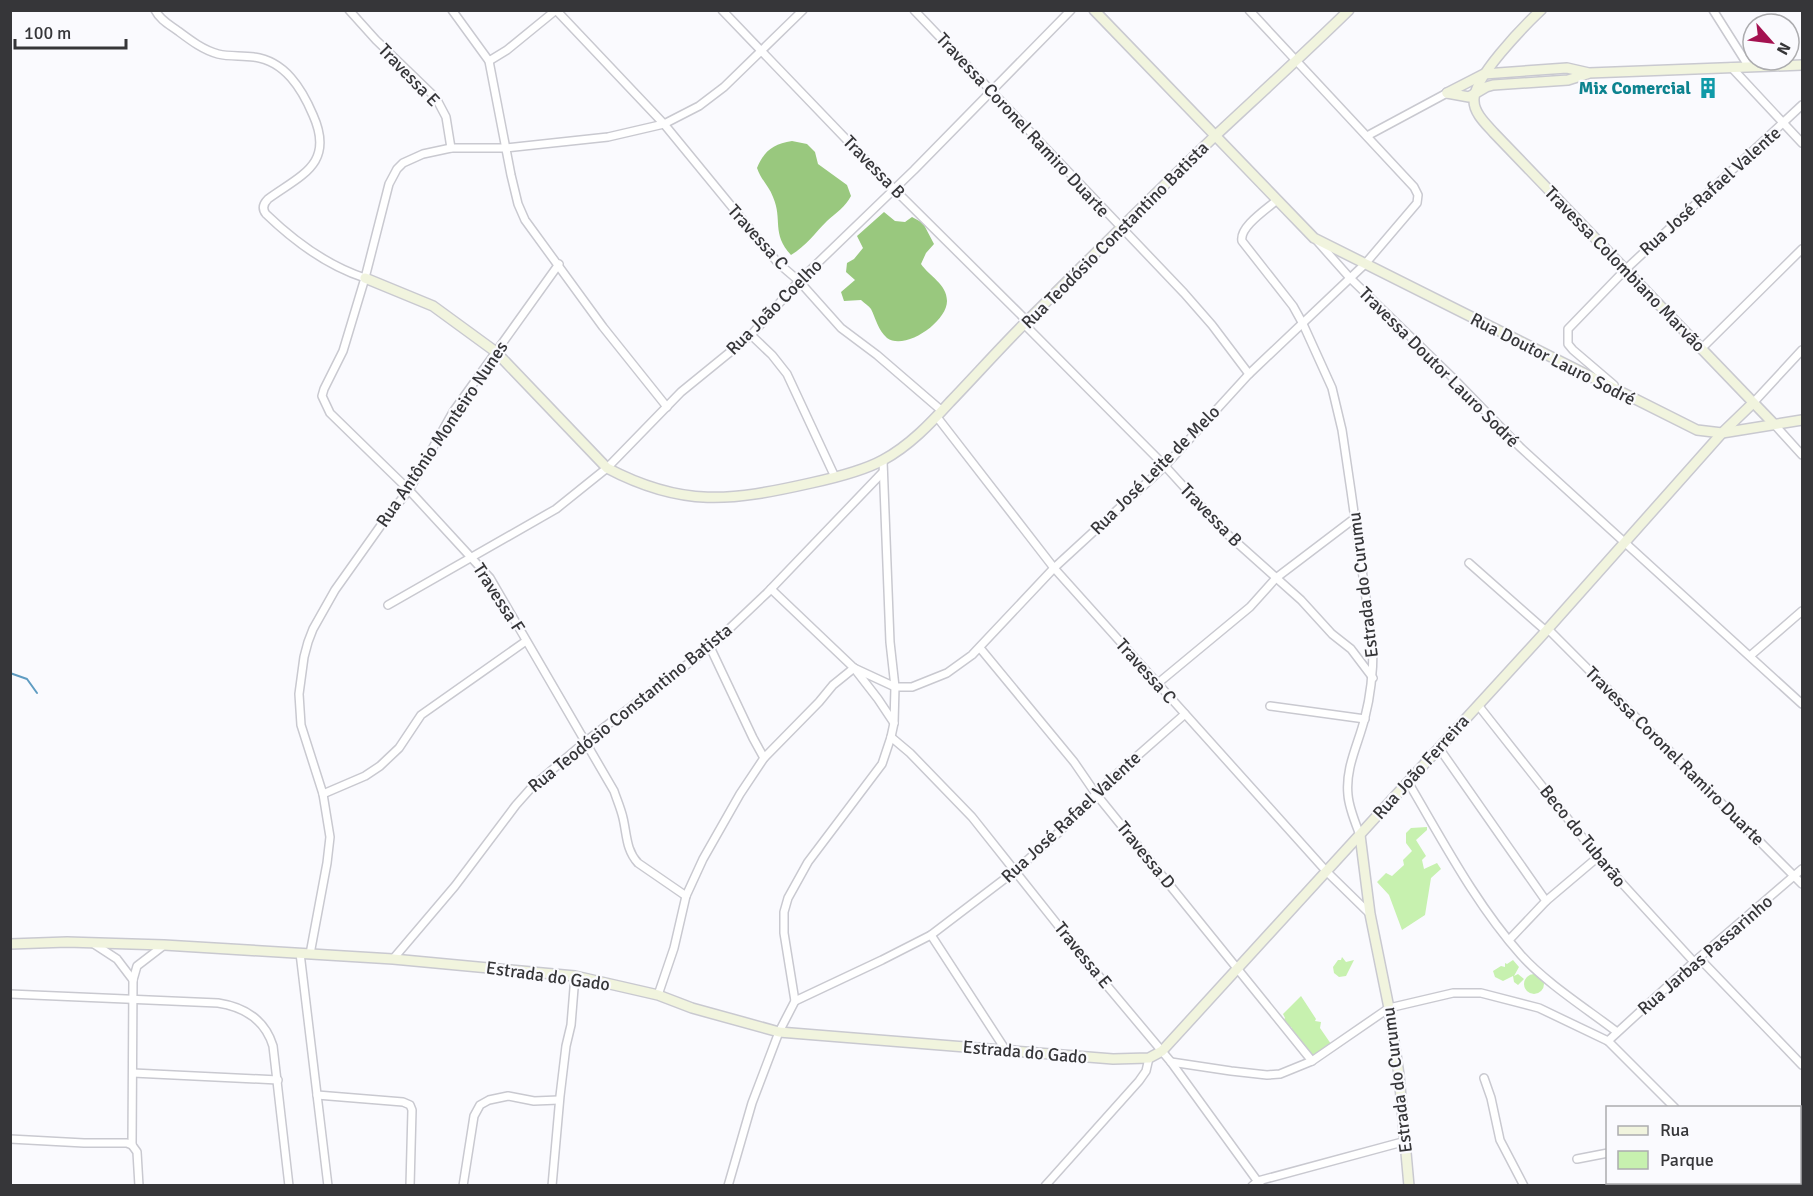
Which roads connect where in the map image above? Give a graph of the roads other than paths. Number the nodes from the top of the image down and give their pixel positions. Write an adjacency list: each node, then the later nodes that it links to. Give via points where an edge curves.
1 (154, 10): 41 (street, via 159,18 209,51 270,61 300,89 319,129 320,152 307,172 268,199 263,209 294,239 345,272)
2 (349, 10): 31 (street, Travessa E, via 436,98 446,117)
3 (452, 10): 17 (street)
4 (556, 10): 17 (street); 26 (street, Travessa C)
5 (722, 10): 14 (street, Travessa B)
6 (803, 10): 14 (street)
7 (914, 10): 22 (street, Travessa Coronel Ramiro Duarte)
8 (1071, 10): 22 (street, Rua João Coelho)
9 (1094, 10): 28 (street, Travessa Doutor Lauro Sodré)
10 (1249, 10): 16 (street)
11 (1349, 10): 16 (street, Rua Teodósio Constantino Batista)
12 (1540, 10): 21 (street)
13 (1713, 10): 15 (street)
14 (763, 51): 26 (street, via 699,106); 33 (street, Travessa B)
15 (1741, 54)
16 (1298, 60): 28 (street, Rua Teodósio Constantino Batista); 29 (street)
17 (489, 61): 32 (street)
18 (1731, 67): 19 (street); 20 (street); 27 (street)
19 (1741, 67)
20 (1589, 73): 21 (street, via 1567,68); 24 (street, via 1568,80 1493,85)
21 (1484, 74): 23 (street); 24 (street)
22 (992, 90): 33 (street, Rua João Coelho); 35 (street, Travessa Coronel Ramiro Duarte)
23 (1447, 93): 24 (street); 29 (street)
24 (1474, 96): 40 (street, Travessa Colombiano Marvão, via 1477,112 1490,128)
25 (1803, 105): 27 (street, Rua José Rafael Valente)
26 (664, 124): 32 (street, via 608,137); 43 (street, Travessa C, via 762,246)
27 (1784, 124): 30 (street); 40 (street, Rua José Rafael Valente)
28 (1215, 136): 34 (street, Travessa Doutor Lauro Sodré); 35 (street, Rua Teodósio Constantino Batista)
29 (1367, 136): 39 (street, Rua José Leite de Melo, via 1418,195 1416,203)
30 (1803, 142)
31 (451, 148): 32 (street); 41 (street, via 410,158 397,169 389,184)
32 (506, 148): 38 (street, via 522,212)
33 (894, 189): 43 (street, Rua João Coelho); 44 (street, Travessa B)
34 (1277, 200): 36 (street, Travessa Doutor Lauro Sodré); 45 (street, Estrada do Curumu, via 1245,228 1241,237)
35 (1121, 228): 44 (street, Rua Teodósio Constantino Batista); 50 (street, Travessa Coronel Ramiro Duarte, via 1212,325)
36 (1314, 238): 39 (street, Rua Doutor Lauro Sodré); 42 (street, Travessa Doutor Lauro Sodré)
37 (1803, 249): 47 (street)
38 (559, 264): 49 (street, Rua Antônio Monteiro Nunes); 53 (street)
39 (1365, 264): 42 (street, Rua José Leite de Melo); 51 (street, Rua Doutor Lauro Sodré)
40 (1626, 269): 47 (street, Travessa Colombiano Marvão); 51 (street, Rua José Rafael Valente, via 1568,329 1568,344 1573,350)
41 (365, 278): 49 (street, via 433,306); 64 (street, Travessa F, via 343,351 322,396 330,413)
42 (1350, 278): 45 (street, Rua José Leite de Melo); 66 (street, Travessa Doutor Lauro Sodré, via 1520,447)
43 (799, 281): 46 (street, Rua João Coelho); 54 (street, Travessa C, via 841,328 884,361)
44 (1026, 323): 54 (street, Rua Teodósio Constantino Batista); 60 (street, Travessa B)
45 (1303, 324): 50 (street, Rua José Leite de Melo); 65 (street, Estrada do Curumu, via 1334,396)
46 (751, 335): 53 (street, Rua João Coelho); 63 (street, via 787,374)
47 (1701, 349): 52 (street, Travessa Colombiano Marvão)
48 (1803, 350): 52 (street, Rua João Ferreira)
49 (496, 352): 61 (street); 64 (street, Rua Antônio Monteiro Nunes, via 453,412)
50 (1249, 374): 60 (street, Rua José Leite de Melo)
51 (1626, 395): 57 (street, Rua Doutor Lauro Sodré, via 1697,430)
52 (1753, 403): 56 (street, Travessa Colombiano Marvão); 57 (street, Rua João Ferreira)
53 (666, 407): 61 (street, Rua João Coelho)
54 (939, 414): 59 (street, Rua Teodósio Constantino Batista); 69 (street, Travessa C)
55 (1803, 420): 56 (street, Rua Doutor Lauro Sodré)
56 (1773, 423): 57 (street, Rua Doutor Lauro Sodré); 58 (street, Travessa Colombiano Marvão)
57 (1722, 433): 66 (street, Rua João Ferreira)
58 (1803, 455)
59 (883, 461): 62 (street); 63 (street, Rua Teodósio Constantino Batista)
60 (1165, 466): 69 (street, Rua José Leite de Melo); 70 (street, Travessa B, via 1225,532)
61 (607, 468): 63 (street, Rua Teodósio Constantino Batista, via 643,484 693,498 764,494); 67 (street, Rua João Coelho, via 556,509)
62 (883, 472): 71 (street, Rua Teodósio Constantino Batista); 82 (street)
63 (835, 477)
64 (408, 490): 67 (street, Travessa F); 94 (street, Rua Antônio Monteiro Nunes, via 335,590 308,642 301,675 300,711)
65 (1355, 518): 70 (street); 80 (street, Estrada do Curumu, via 1371,627)
66 (1624, 543): 74 (street, Rua João Ferreira); 78 (street, Travessa Doutor Lauro Sodré)
67 (472, 558): 72 (street, Rua João Coelho); 75 (street, Travessa F, via 490,578)
68 (1469, 563): 74 (street, Travessa Coronel Ramiro Duarte)
69 (1054, 568): 77 (street, Rua José Leite de Melo); 81 (street, Travessa C)
70 (1276, 578): 80 (street, Travessa B, via 1351,649); 81 (street, via 1250,607)
71 (771, 589): 76 (street, Rua Teodósio Constantino Batista); 79 (street)
72 (388, 605)
73 (1803, 611): 78 (street)
74 (1547, 630): 84 (street, Rua João Ferreira); 101 (street, Travessa Coronel Ramiro Duarte)
75 (526, 640): 90 (street, Travessa F); 94 (street, via 421,715 399,748 380,766)
76 (710, 646): 90 (street, Rua Teodósio Constantino Batista); 92 (street)
77 (980, 648): 82 (street, Rua José Leite de Melo, via 934,680 912,687); 95 (street, Travessa D)
78 (1750, 656): 83 (street, Travessa Doutor Lauro Sodré)
79 (854, 668): 82 (street); 88 (street); 92 (street)
80 (1373, 678): 87 (street, Estrada do Curumu)
81 (1157, 684): 86 (street, Travessa C)
82 (895, 687): 88 (street)
83 (1803, 704)
84 (1478, 705): 91 (street, Rua João Ferreira); 97 (street, Beco do Tubarão)
85 (1270, 706): 87 (street)
86 (1185, 714): 95 (street, Rua José Rafael Valente); 100 (street, Travessa C)
87 (1365, 719): 96 (street, Estrada do Curumu, via 1352,758 1348,786)
88 (894, 723): 89 (street)
89 (891, 737): 99 (street, Travessa E, via 966,810); 120 (street, via 882,764 808,862 788,898 784,933)
90 (586, 741): 103 (street, Travessa F, via 614,791 632,857); 112 (street, Rua Teodósio Constantino Batista, via 516,805 455,886)
91 (1439, 748): 93 (street, Rua João Ferreira); 104 (street)
92 (764, 758): 103 (street, via 714,837)
93 (1408, 782): 96 (street, Rua João Ferreira); 107 (street, via 1461,873)
94 (323, 794): 111 (street, Rua Antônio Monteiro Nunes, via 329,852)
95 (1096, 794): 99 (street, Rua José Rafael Valente); 114 (street, Travessa D)
96 (1360, 835): 100 (street, Rua João Ferreira); 105 (street, Estrada do Curumu)
97 (1598, 857): 104 (street); 113 (street, Beco do Tubarão)
98 (1803, 869): 101 (street, Rua Jarbas Passarinho)
99 (1015, 871): 106 (street, Rua José Rafael Valente); 126 (street, Travessa E)
100 (1327, 872): 105 (street, Travessa C); 114 (street, Rua João Ferreira)
101 (1795, 876): 102 (street, Travessa Coronel Ramiro Duarte); 113 (street, Rua Jarbas Passarinho)
102 (1803, 885)
103 (686, 896): 118 (street)
104 (1546, 901): 107 (street)
105 (1370, 914): 121 (street, Estrada do Curumu)
106 (931, 934): 120 (street, Rua José Rafael Valente); 125 (street)
107 (1509, 940): 123 (street, via 1548,979)
108 (92, 943): 109 (street, Estrada do Gado); 110 (street, Estrada do Gado); 116 (street, via 117,959)
109 (10, 944)
110 (164, 945): 111 (street, Estrada do Gado); 116 (street, via 137,966)
111 (305, 953): 112 (street, Estrada do Gado); 134 (street, Rua Antônio Monteiro Nunes)
112 (393, 958): 115 (street, Estrada do Gado)
113 (1696, 960): 123 (street, Rua Jarbas Passarinho); 130 (street, Beco do Tubarão)
114 (1238, 967): 126 (street, Rua João Ferreira); 128 (street, Travessa D)
115 (575, 976): 118 (street, Estrada do Gado); 135 (street)
116 (132, 980): 119 (street)
117 (10, 994): 119 (street)
118 (658, 995): 122 (street, Estrada do Gado)
119 (134, 1000): 131 (street); 133 (street, via 231,1005 242,1010 259,1022 270,1038)
120 (795, 1001): 122 (street)
121 (1389, 1008): 124 (street, via 1453,993 1481,993 1539,1008); 128 (street); 138 (street, Estrada do Curumu)
122 (779, 1032): 125 (street, Estrada do Gado); 149 (street, via 752,1103)
123 (1617, 1032): 124 (street, Rua Jarbas Passarinho)
124 (1608, 1041): 136 (street)
125 (1005, 1049): 127 (street, Estrada do Gado, via 1104,1059)
126 (1162, 1051): 127 (street, Rua João Ferreira); 129 (street, Travessa E)
127 (1149, 1058): 150 (street, via 1146,1071 1122,1102)
128 (1312, 1061): 129 (street, via 1267,1075)
129 (1171, 1062): 142 (street, Travessa E)
130 (1803, 1065)
131 (133, 1073): 133 (street); 139 (street)
132 (1484, 1078): 152 (street, via 1500,1140)
133 (278, 1080): 144 (street)
134 (317, 1095): 145 (street, Rua Antônio Monteiro Nunes); 146 (street, via 410,1105)
135 (559, 1100): 147 (street, via 508,1096 480,1105 474,1116); 148 (street)
136 (1674, 1106)
137 (10, 1139): 139 (street)
138 (1406, 1141): 142 (street); 151 (street, Estrada do Curumu)
139 (132, 1144): 143 (street, via 137,1152)
140 (1606, 1153): 141 (street)
141 (1577, 1159)
142 (1257, 1184)
143 (139, 1185)
144 (289, 1185)
145 (328, 1185)
146 (410, 1185)
147 (463, 1185)
148 (552, 1185)
149 (728, 1185)
150 (1045, 1185)
151 (1409, 1185)
152 (1524, 1185)

